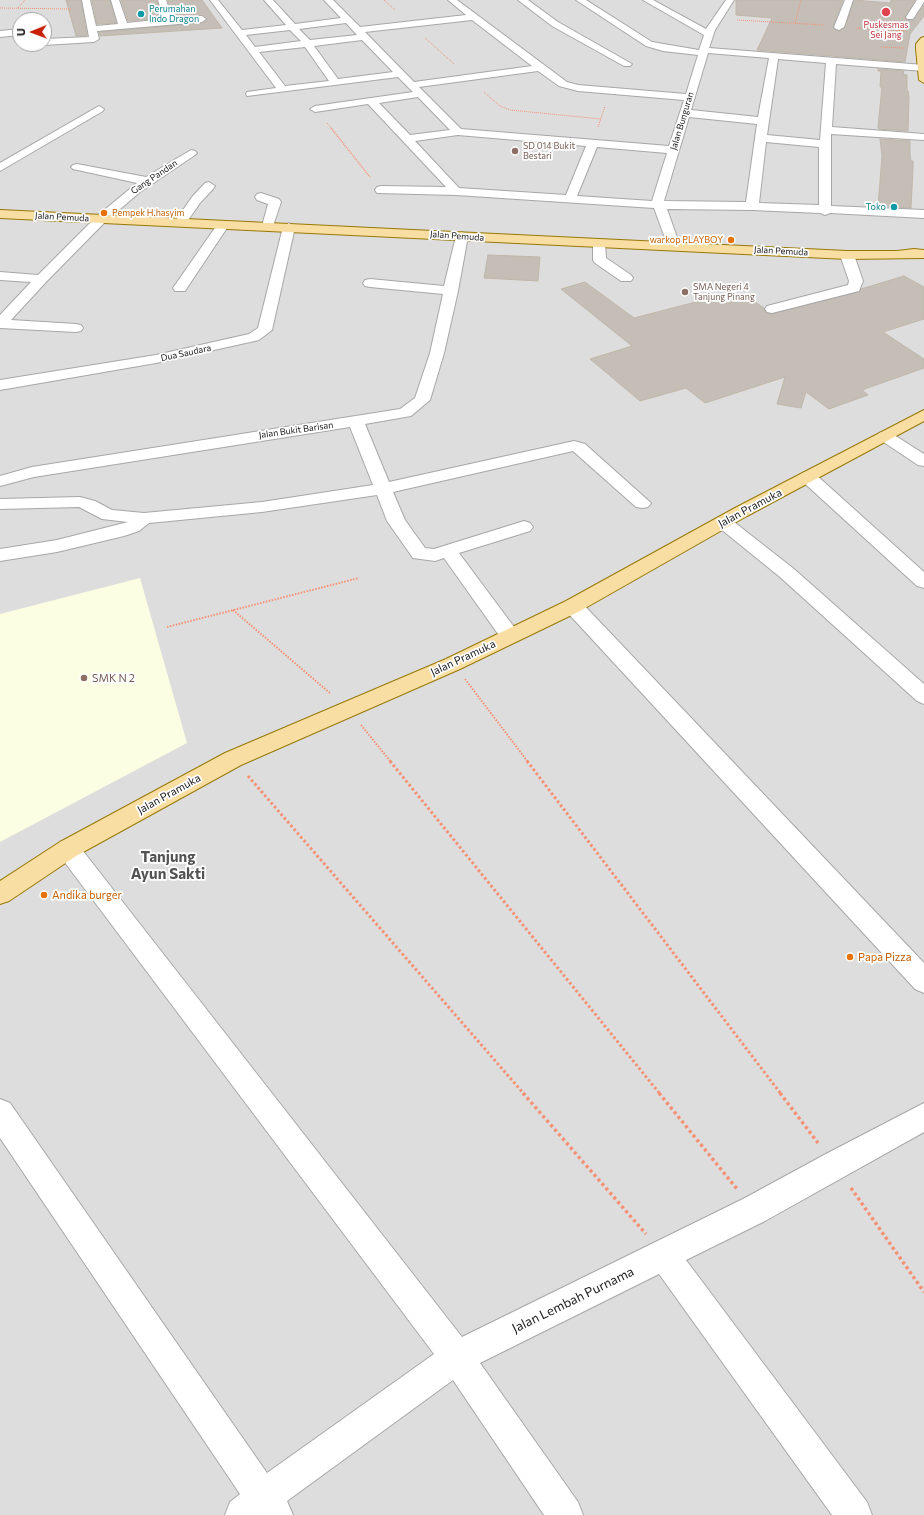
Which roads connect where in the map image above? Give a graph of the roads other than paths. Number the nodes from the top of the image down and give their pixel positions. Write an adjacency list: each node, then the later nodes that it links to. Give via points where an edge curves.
1 (116, 0): 20 (street)
2 (162, 0): 19 (street)
3 (214, 0): 25 (street)
4 (268, 0): 21 (street)
5 (328, 0): 18 (street)
6 (452, 0): 15 (street)
7 (522, 0): 36 (street, via 555,24)
8 (580, 0): 33 (street, via 649,44 663,48)
9 (647, 0): 14 (street)
10 (730, 0): 28 (street, Jalan Bunguran)
11 (849, 0): 22 (street)
12 (921, 0): 16 (street)
13 (86, 4): 23 (street)
14 (663, 4): 28 (street)
15 (473, 17): 27 (street); 37 (street)
16 (910, 17)
17 (202, 19): 19 (street)
18 (348, 20): 21 (street); 27 (street)
19 (169, 21): 20 (street)
20 (123, 26): 23 (street)
21 (292, 27): 25 (street); 31 (street)
22 (839, 27)
23 (89, 28): 30 (street, via 94,39)
24 (12, 33): 26 (street)
25 (240, 33): 32 (street)
26 (0, 34)
27 (361, 34): 31 (street); 39 (street)
28 (708, 34): 33 (street, Jalan Bunguran)
29 (924, 40): 38 (main road, via 921,44)
30 (52, 42)
31 (308, 44): 32 (street); 41 (street)
32 (252, 50): 43 (street)
33 (703, 51): 34 (street); 46 (street, Jalan Bunguran)
34 (774, 56): 35 (street); 51 (street)
35 (831, 61): 38 (street); 52 (street)
36 (627, 64)
37 (540, 68): 42 (street); 46 (street, via 563,84 578,88)
38 (923, 68): 40 (main road)
39 (400, 74): 41 (street); 42 (street)
40 (924, 80)
41 (335, 82): 43 (street)
42 (411, 85): 45 (street)
43 (283, 90): 44 (street)
44 (251, 94)
45 (419, 94): 47 (street); 53 (street)
46 (689, 97): 50 (street, Jalan Bunguran)
47 (371, 101): 49 (street); 56 (street)
48 (98, 109): 62 (street)
49 (315, 109)
50 (685, 113): 51 (street); 59 (street, Jalan Bunguran)
51 (763, 121): 55 (street)
52 (826, 130): 54 (street); 58 (street)
53 (458, 132): 56 (street); 57 (street)
54 (924, 137)
55 (760, 138): 58 (street); 70 (street)
56 (408, 139): 66 (street)
57 (592, 143): 59 (street); 68 (street)
58 (825, 144): 71 (street)
59 (673, 150): 69 (street, Jalan Bunguran)
60 (191, 152): 63 (street, Gang Pandan)
61 (78, 167): 63 (street)
62 (0, 168)
63 (146, 181): 74 (street, Gang Pandan)
64 (209, 186): 75 (street)
65 (381, 190): 66 (street)
66 (456, 191): 68 (street)
67 (261, 197): 77 (street, via 275,202)
68 (570, 199): 69 (street)
69 (658, 205): 70 (street); 81 (street)
70 (752, 206): 71 (street)
71 (825, 211): 73 (street)
72 (0, 214): 74 (main road, Jalan Pemuda)
73 (924, 214)
74 (100, 219): 75 (main road, Jalan Pemuda); 86 (street, Gang Pandan)
75 (180, 223): 76 (main road, Jalan Pemuda)
76 (223, 225): 77 (main road, Jalan Pemuda); 88 (street)
77 (268, 226): 78 (main road, Jalan Pemuda)
78 (289, 227): 79 (main road, Jalan Pemuda); 93 (street, Dua Saudara, via 265,330 254,337 156,359)
79 (462, 236): 80 (main road, Jalan Pemuda); 89 (street, Jalan Bukit Barisan)
80 (599, 244): 81 (main road, Jalan Pemuda); 85 (street, via 600,260)
81 (674, 246): 83 (main road, Jalan Pemuda)
82 (921, 252): 83 (main road, Jalan Pemuda)
83 (847, 255): 90 (street, via 856,281 854,288)
84 (0, 276): 86 (street)
85 (626, 278)
86 (41, 279): 91 (street, Gang Pandan)
87 (370, 283): 89 (street)
88 (180, 288)
89 (451, 291): 95 (street, Jalan Bukit Barisan, via 437,354 422,400 404,413)
90 (772, 309)
91 (1, 324): 92 (street)
92 (76, 328)
93 (0, 385)
94 (924, 415): 96 (main road, Jalan Pramuka)
95 (356, 422): 99 (street, Jalan Bukit Barisan, via 194,445 39,471); 100 (street)
96 (885, 436): 97 (street); 98 (main road, Jalan Pramuka)
97 (924, 461)
98 (808, 477): 104 (main road, Jalan Pramuka); 108 (street)
99 (0, 481)
100 (383, 489): 101 (street, via 574,446); 103 (street, via 262,506); 106 (street, via 396,521 420,554 435,555)
101 (642, 503)
102 (0, 504): 103 (street, via 80,502 108,515)
103 (144, 518): 107 (street, via 133,527 124,530 57,546)
104 (723, 522): 109 (main road, Jalan Pramuka); 111 (street, via 787,573)
105 (524, 527): 106 (street)
106 (448, 551): 110 (street)
107 (0, 555)
108 (924, 582)
109 (573, 606): 110 (main road, Jalan Pramuka); 114 (street)
110 (510, 636): 112 (main road, Jalan Pramuka, via 453,664 233,758)
111 (924, 696)
112 (68, 849): 113 (main road, Jalan Pramuka); 118 (street)
113 (0, 894)
114 (924, 981)
115 (0, 1113): 119 (street)
116 (924, 1117): 117 (street, Jalan Lembah Purnama, via 754,1210)
117 (664, 1255): 118 (street, Jalan Lembah Purnama); 121 (street)
118 (457, 1357): 119 (street, Jalan Lembah Purnama); 120 (street)
119 (260, 1509)
120 (565, 1515)
121 (854, 1515)

